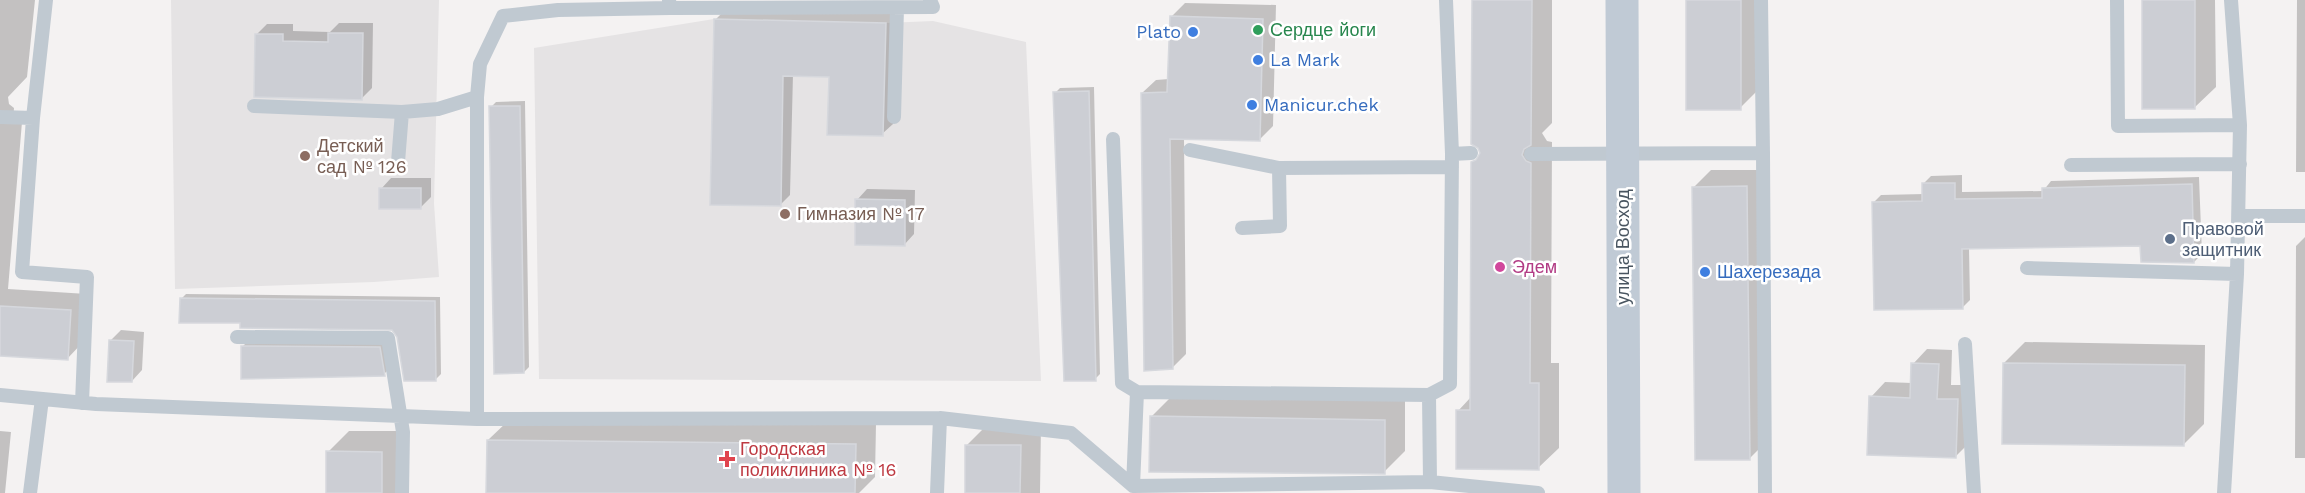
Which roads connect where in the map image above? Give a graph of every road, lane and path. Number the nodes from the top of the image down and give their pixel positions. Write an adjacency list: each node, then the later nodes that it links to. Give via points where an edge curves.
1 (45, 0): 16 (lane)
2 (930, 0): 10 (lane, via 933,8)
3 (1446, 0): 24 (lane)
4 (1622, 0): 23 (street, улица Восход)
5 (1761, 0): 21 (lane)
6 (2117, 0): 17 (lane, via 2118,126)
7 (2230, 0): 17 (lane)
8 (670, 4): 9 (lane); 10 (lane)
9 (557, 5): 11 (lane, via 503,16 480,64)
10 (897, 8): 15 (lane)
11 (477, 97): 13 (lane, via 438,109); 43 (lane)
12 (254, 106): 13 (lane)
13 (402, 112): 25 (lane)
14 (0, 117): 16 (lane)
15 (894, 117)
16 (33, 118): 40 (lane, via 22,272 87,277)
17 (2240, 125): 26 (lane)
18 (1113, 139): 36 (lane, via 1122,383)
19 (1190, 150): 28 (lane)
20 (1471, 153): 24 (lane)
21 (1763, 153): 23 (lane); 51 (lane)
22 (1531, 154): 23 (lane)
23 (1623, 154): 50 (street, улица Восход)
24 (1452, 161): 28 (lane); 37 (lane, via 1450,384)
25 (398, 162)
26 (2240, 164): 27 (lane); 29 (lane)
27 (2072, 165)
28 (1279, 168): 31 (lane, via 1280,226)
29 (2239, 216): 30 (lane); 33 (lane)
30 (2305, 216)
31 (1242, 228)
32 (2027, 268): 33 (lane)
33 (2237, 274): 53 (lane)
34 (237, 337): 41 (lane, via 388,338)
35 (1965, 344): 52 (lane)
36 (1137, 392): 37 (lane); 45 (lane)
37 (1429, 394): 44 (lane)
38 (0, 396): 39 (lane)
39 (42, 399): 40 (lane); 46 (lane)
40 (82, 403): 41 (lane)
41 (401, 415): 43 (lane); 47 (lane)
42 (940, 418): 43 (lane); 45 (lane, via 1071,433); 48 (lane)
43 (477, 419)
44 (1430, 482): 45 (lane); 49 (lane)
45 (1133, 486)
46 (30, 493)
47 (402, 493)
48 (937, 493)
49 (1538, 493)
50 (1624, 493)
51 (1765, 493)
52 (1974, 493)
53 (2224, 493)

